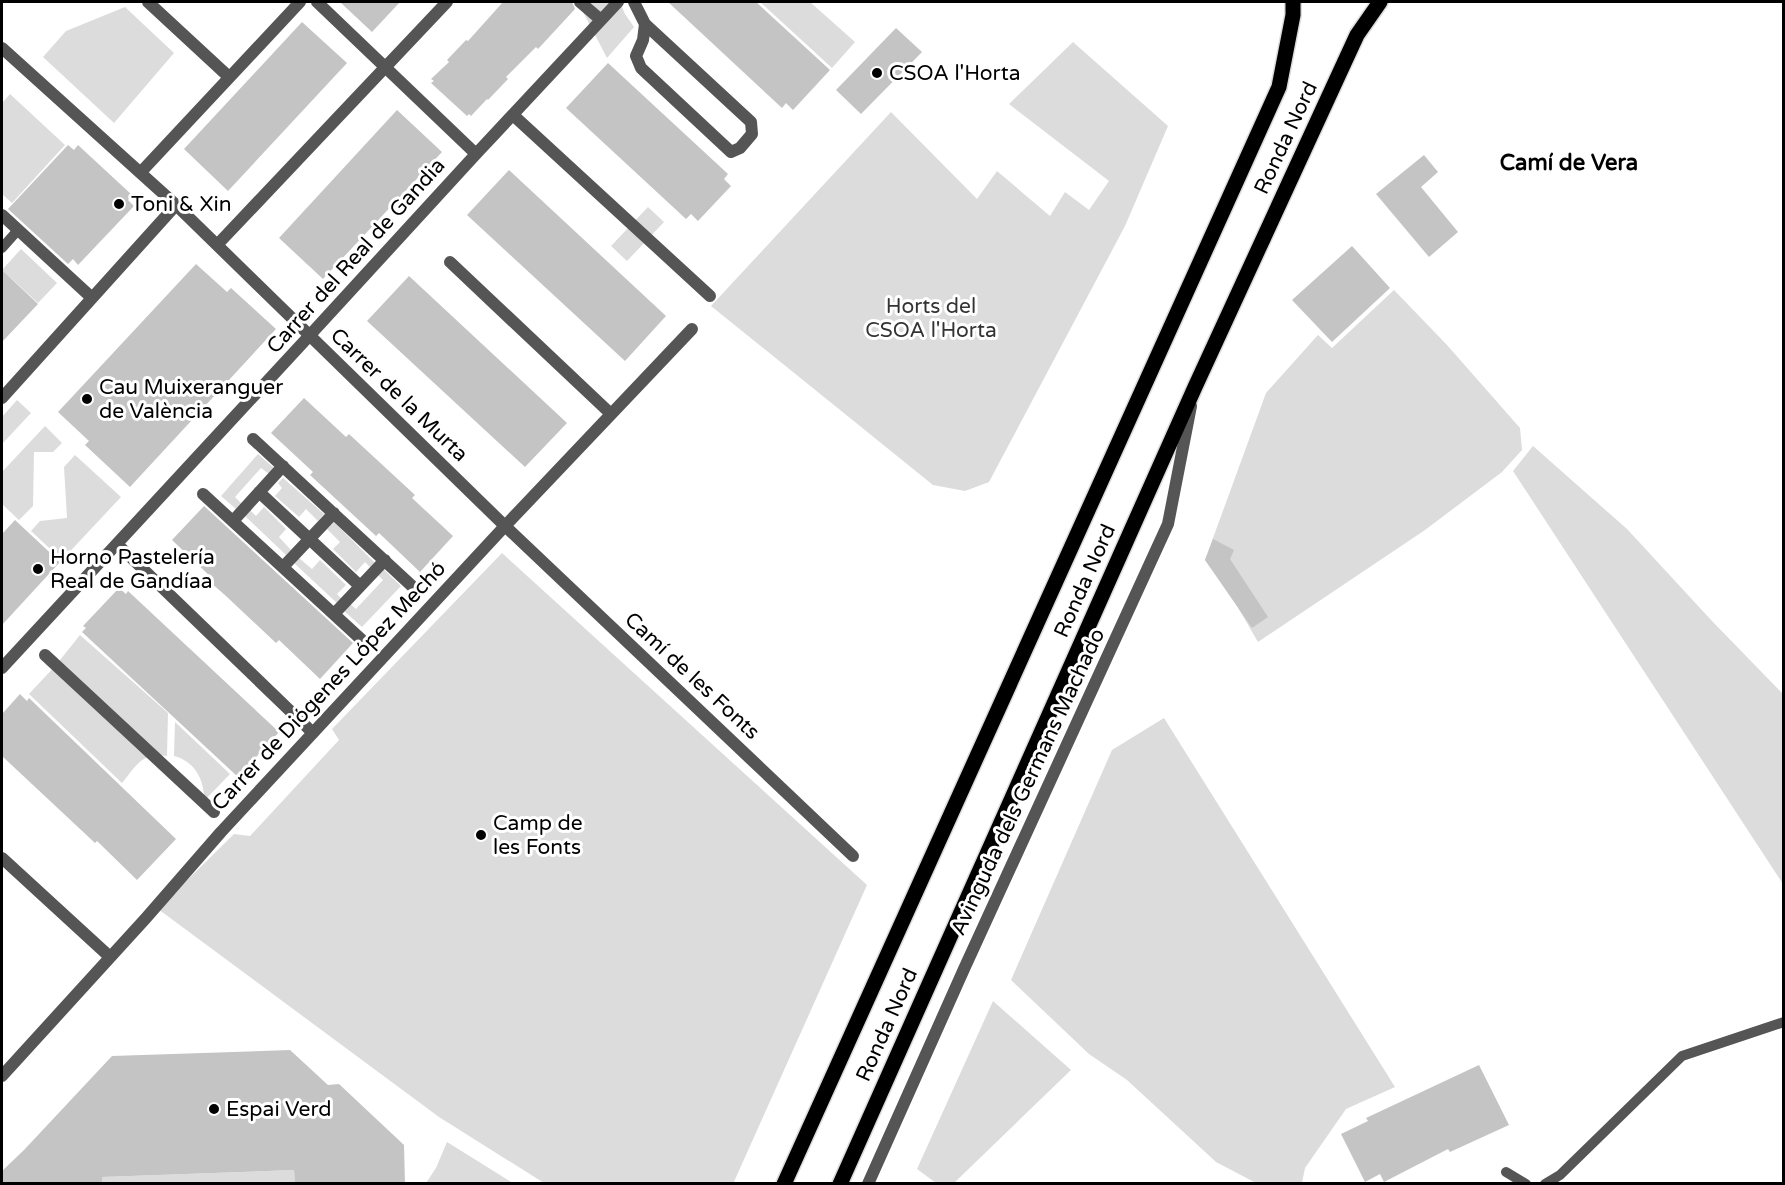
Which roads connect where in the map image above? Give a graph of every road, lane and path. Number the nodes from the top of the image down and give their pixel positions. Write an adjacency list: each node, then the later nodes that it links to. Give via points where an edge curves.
1 (148, 2): 14 (street)
2 (300, 2): 14 (street)
3 (317, 2): 13 (street)
4 (447, 2): 13 (street)
5 (580, 2): 10 (street)
6 (618, 2): 10 (street, Carrer del Real de Gandia)
7 (634, 2): 11 (street)
8 (1293, 2): 56 (main road, Ronda Nord, via 1279,87)
9 (1380, 2): 28 (main road, Ronda Nord, via 1357,35)
10 (601, 20): 15 (street, Carrer del Real de Gandia)
11 (645, 24): 11 (street, via 636,56 641,68 731,152 740,148 752,134 751,122)
12 (2, 50): 17 (street, Carrer de la Murta)
13 (385, 67): 16 (street); 21 (street)
14 (229, 77): 17 (street)
15 (513, 115): 16 (street, Carrer del Real de Gandia); 24 (street)
16 (476, 154): 27 (street, Carrer del Real de Gandia)
17 (141, 172): 18 (street, Carrer de la Murta)
18 (176, 205): 21 (street, Carrer de la Murta); 25 (street)
19 (2, 215): 20 (street)
20 (18, 231): 22 (lane); 25 (street)
21 (217, 245): 27 (street, Carrer de la Murta)
22 (2, 248)
23 (450, 262): 30 (street)
24 (710, 296)
25 (91, 297): 29 (street)
26 (692, 329): 30 (street, Carrer de Diógenes López Mechó)
27 (310, 335): 37 (street, Carrer de la Murta); 39 (street, Carrer del Real de Gandia)
28 (1194, 387): 57 (main road, Ronda Nord); 58 (street, Avinguda dels Germans Machado, via 1168,524)
29 (2, 398)
30 (611, 414): 37 (street, Carrer de Diógenes López Mechó)
31 (253, 439): 32 (street)
32 (283, 466): 33 (street); 35 (street)
33 (259, 492): 36 (street); 38 (street)
34 (203, 494): 36 (street)
35 (334, 513): 38 (street); 40 (street)
36 (233, 520): 41 (street)
37 (505, 526): 48 (street, Carrer de Diógenes López Mechó); 50 (street, Camí de les Fonts)
38 (310, 539): 41 (street); 42 (street)
39 (117, 544): 47 (street, Carrer del Real de Gandia); 48 (street)
40 (385, 560): 42 (street); 43 (street)
41 (283, 567): 44 (street)
42 (360, 586): 44 (street)
43 (413, 587)
44 (334, 614): 45 (street)
45 (363, 641)
46 (45, 655): 49 (street)
47 (2, 668)
48 (313, 733): 52 (street, Carrer de Diógenes López Mechó)
49 (214, 812)
50 (853, 856)
51 (2, 858): 52 (street)
52 (110, 957): 54 (street, Carrer de Diógenes López Mechó)
53 (1784, 1022): 60 (lane, via 1682,1056 1560,1175)
54 (2, 1076)
55 (1506, 1172): 59 (lane)
56 (784, 1184)
57 (840, 1184)
58 (868, 1184)
59 (1526, 1184)
60 (1545, 1184)

